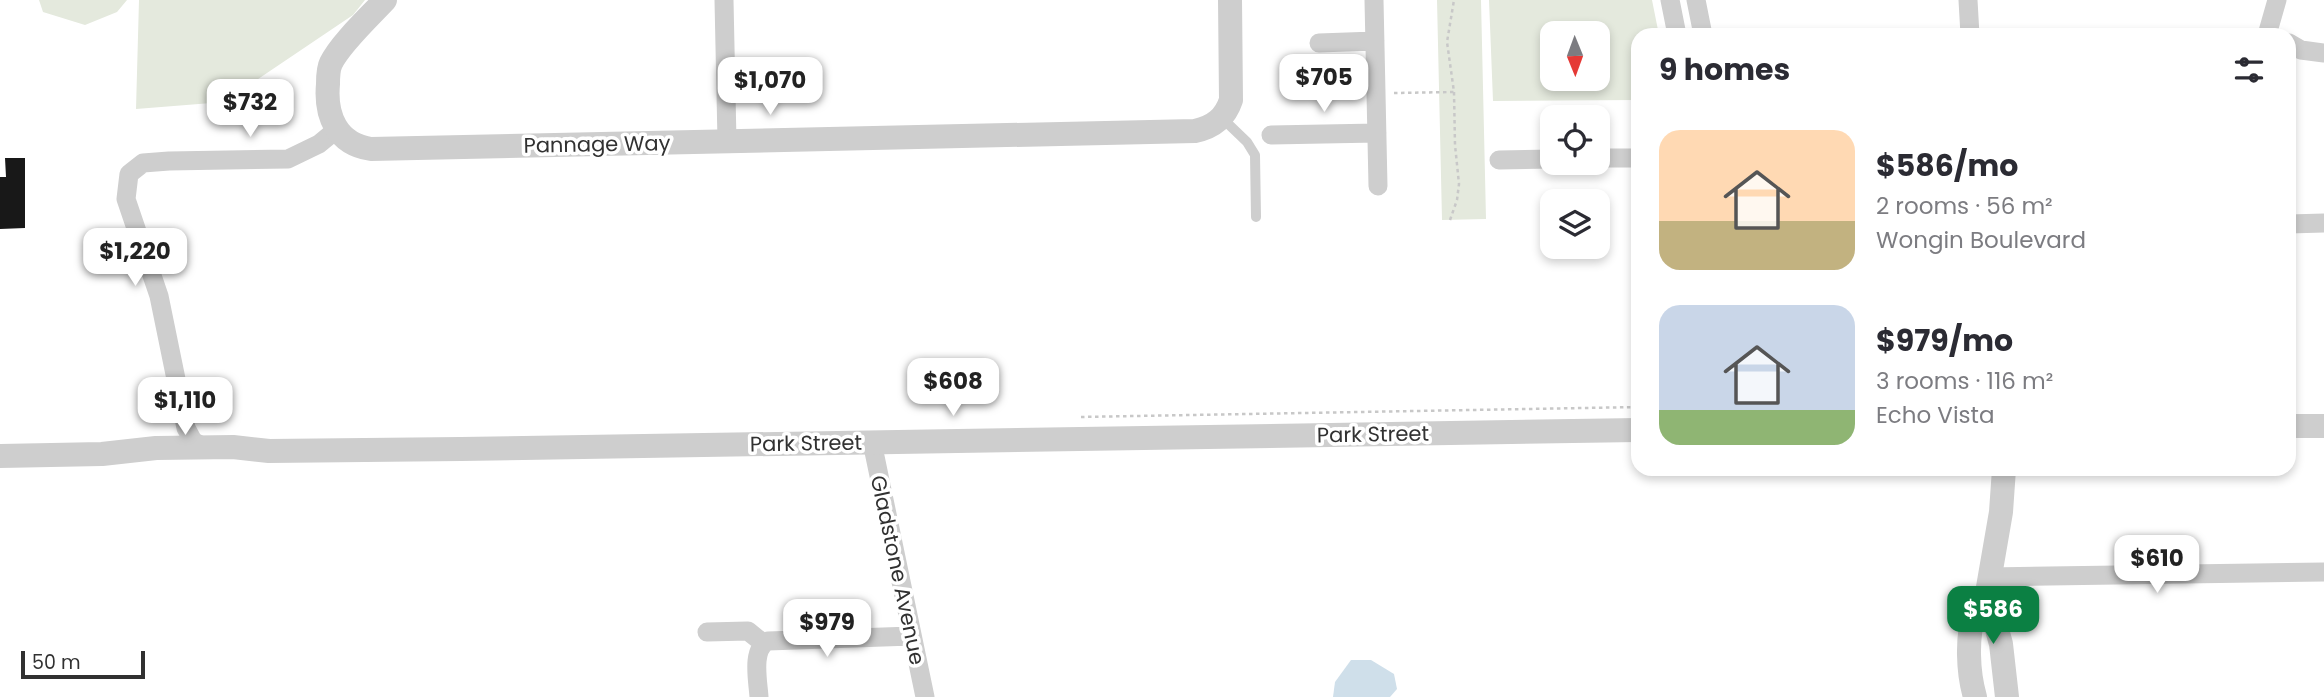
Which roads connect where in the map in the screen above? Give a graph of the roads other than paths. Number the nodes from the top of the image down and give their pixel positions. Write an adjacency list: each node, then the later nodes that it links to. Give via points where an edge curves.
1 (385, 0): 18 (street, via 331,62 328,103)
2 (724, 0): 21 (street)
3 (1230, 0): 17 (street, via 1231,100)
4 (1374, 0): 13 (street)
5 (1670, 0): 9 (street)
6 (1696, 0): 10 (street)
7 (1968, 0): 11 (street)
8 (2277, 0): 12 (street)
9 (1676, 28)
10 (1702, 28)
11 (1970, 28)
12 (2271, 28)
13 (1375, 41): 14 (street); 19 (street)
14 (1319, 43)
15 (2296, 47): 16 (street)
16 (2324, 53)
17 (1222, 118): 21 (street, Pannage Way, via 1195,131); 27 (lane, via 1255,155)
18 (336, 130): 21 (street, Pannage Way, via 346,141 371,149); 36 (street, via 288,159 143,163 129,174 126,199 159,296 186,428)
19 (1377, 133): 20 (street); 26 (street)
20 (1271, 135)
21 (727, 141)
22 (1610, 158): 23 (street)
23 (1631, 158)
24 (1540, 159): 25 (street)
25 (1499, 160)
26 (1378, 186)
27 (1256, 217)
28 (2324, 223): 29 (street)
29 (2296, 224)
30 (2296, 412): 31 (street)
31 (2324, 412)
32 (2296, 426): 33 (street)
33 (2324, 426)
34 (1631, 430): 35 (street, Park Street)
35 (872, 442): 37 (street, Park Street); 44 (street, Gladstone Avenue)
36 (204, 447): 37 (street, Park Street); 38 (street, Park Street)
37 (269, 452): 38 (street, Park Street, via 156,460)
38 (102, 454): 39 (street, Park Street)
39 (0, 456)
40 (2004, 476): 42 (street)
41 (2324, 572): 42 (street)
42 (1988, 585): 48 (street, via 1975,613 1970,647); 49 (street)
43 (708, 632): 45 (street, via 748,631)
44 (912, 636): 45 (street); 47 (street, Gladstone Avenue)
45 (763, 643): 46 (street, via 758,651)
46 (759, 697)
47 (925, 697)
48 (1975, 697)
49 (2007, 697)

